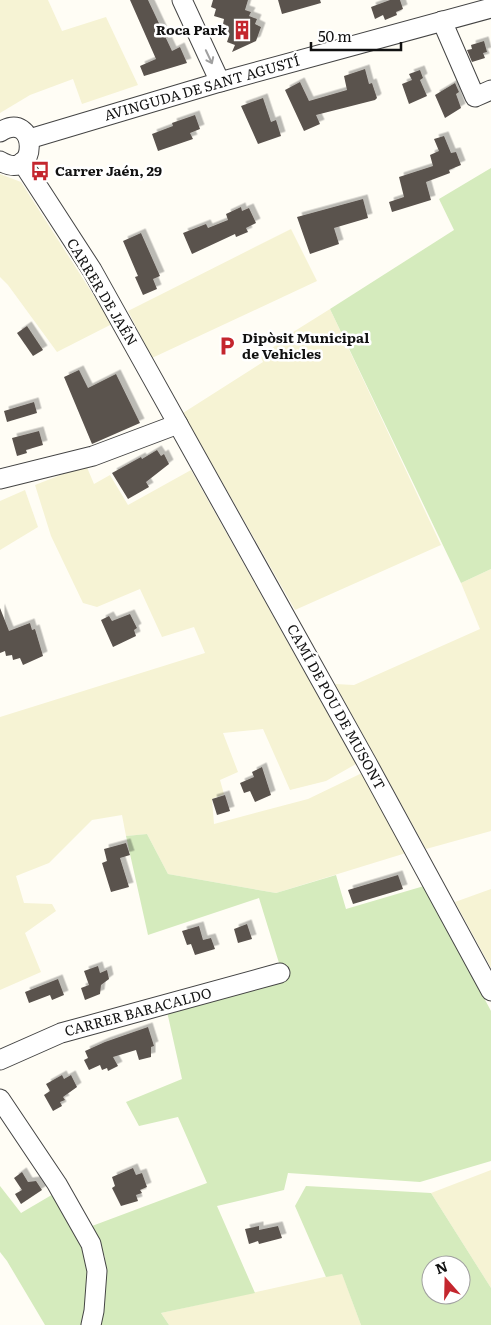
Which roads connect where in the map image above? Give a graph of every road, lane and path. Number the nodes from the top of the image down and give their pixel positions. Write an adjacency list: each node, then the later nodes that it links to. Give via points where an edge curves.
1 (182, 0): 4 (street, one-way to 4)
2 (491, 8): 3 (street, AVINGUDA DE SANT AGUSTÍ)
3 (442, 20): 4 (street, AVINGUDA DE SANT AGUSTÍ); 5 (street, via 475,97)
4 (220, 82): 7 (street, AVINGUDA DE SANT AGUSTÍ)
5 (491, 90)
6 (0, 130): 7 (street, via 15,128)
7 (30, 139): 9 (street, via 30,152)
8 (0, 161): 9 (street, via 11,165)
9 (22, 162): 10 (street, CARRER DE JAÉN, via 92,270)
10 (177, 415): 11 (street, via 93,456); 13 (street, CAMÍ DE POU DE MUSONT)
11 (0, 479)
12 (280, 973): 14 (street, CARRER BARACALDO, via 61,1033)
13 (491, 991)
14 (0, 1060)
15 (0, 1099): 16 (street, via 91,1244 97,1271)
16 (91, 1325)

